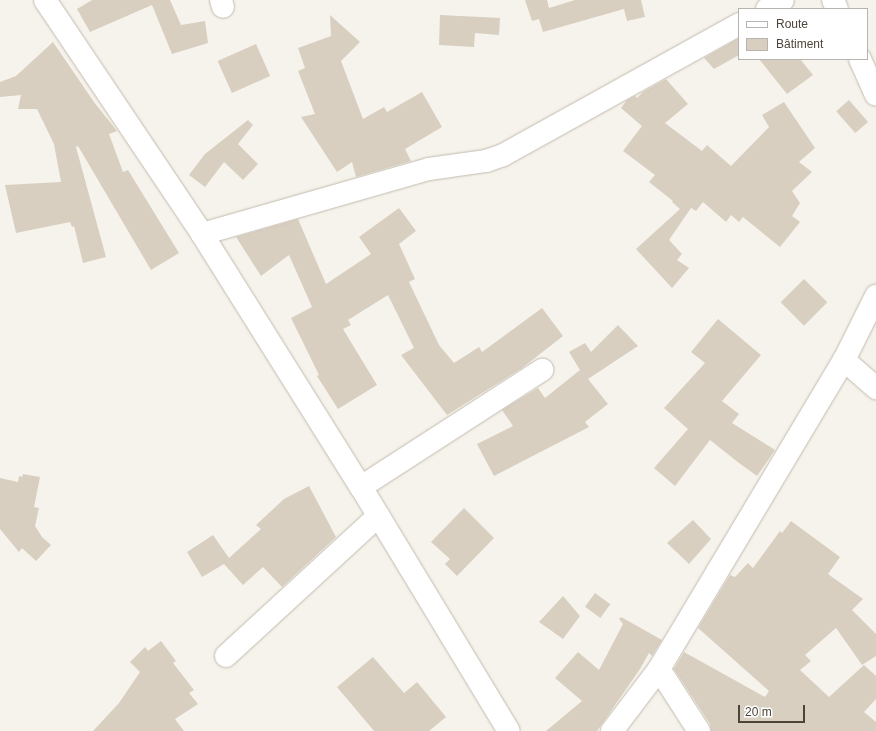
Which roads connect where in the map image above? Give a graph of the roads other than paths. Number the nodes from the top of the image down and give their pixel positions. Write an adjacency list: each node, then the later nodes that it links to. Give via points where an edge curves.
1 (45, 0): 7 (street)
2 (784, 0): 3 (street)
3 (769, 8)
4 (738, 25): 7 (street, via 503,155 486,161 429,169)
5 (860, 60): 6 (street)
6 (876, 95)
7 (202, 234): 12 (street)
8 (876, 296): 9 (street)
9 (844, 360): 11 (street); 15 (street)
10 (542, 370): 12 (street)
11 (876, 388)
12 (361, 487): 13 (street)
13 (378, 516): 14 (street); 16 (street)
14 (226, 656)
15 (659, 669): 17 (street); 18 (street)
16 (509, 731)
17 (612, 731)
18 (699, 731)

